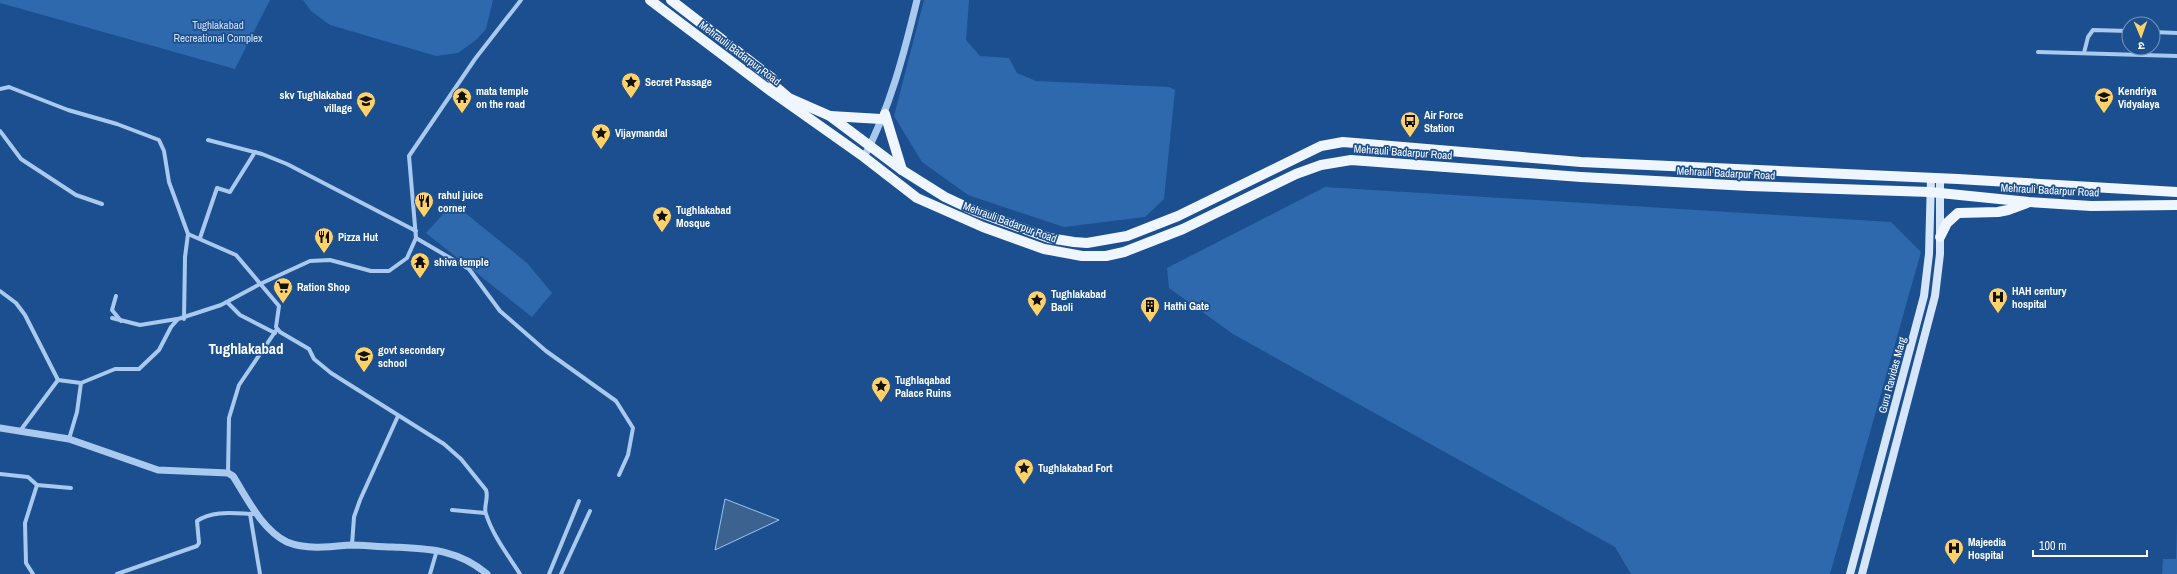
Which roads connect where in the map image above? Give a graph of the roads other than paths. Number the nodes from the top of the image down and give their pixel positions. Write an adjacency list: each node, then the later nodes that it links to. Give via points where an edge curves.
1 (521, 0): 28 (street, via 475,59 409,156)
2 (650, 0): 18 (main road, Mehrauli Badarpur Road, via 772,92)
3 (671, 0): 12 (main road, Mehrauli Badarpur Road, via 772,78 776,87 789,98)
4 (917, 0): 13 (street, via 904,54)
5 (2121, 31): 9 (street, via 2093,30 2088,37)
6 (2161, 32): 7 (street)
7 (2177, 33)
8 (2038, 52): 9 (street)
9 (2084, 53): 10 (street)
10 (2177, 56)
11 (0, 89): 29 (street, via 10,87 68,110 117,124 159,140 164,151 169,182)
12 (830, 116): 13 (main road); 16 (main road, Mehrauli Badarpur Road)
13 (883, 116): 16 (street); 19 (main road)
14 (0, 131): 24 (street, via 21,159 76,195)
15 (208, 140): 17 (street)
16 (870, 145): 18 (street); 19 (main road, Mehrauli Badarpur Road)
17 (255, 152): 28 (street, via 313,176); 31 (street, via 230,192 217,188)
18 (864, 157): 27 (main road, Mehrauli Badarpur Road, via 918,198 983,227 1044,249 1082,256 1106,256)
19 (902, 170): 26 (main road, Mehrauli Badarpur Road, via 945,197 975,211 1049,238 1074,242 1102,241 1127,236)
20 (1935, 178): 21 (main road, Mehrauli Badarpur Road); 22 (main road, Guru Ravidas Marg); 26 (main road, Mehrauli Badarpur Road, via 1581,162 1343,142 1320,146)
21 (2177, 192)
22 (1935, 193): 23 (main road, Mehrauli Badarpur Road); 27 (main road, Mehrauli Badarpur Road, via 1629,180 1350,160 1321,165 1296,174); 30 (main road, Guru Ravidas Marg); 68 (main road, Guru Ravidas Marg, via 1924,296)
23 (2029, 202): 25 (main road, Mehrauli Badarpur Road, via 2091,206); 30 (main road, via 2008,210 1958,213 1947,224)
24 (102, 204)
25 (2177, 205)
26 (1178, 216): 27 (main road)
27 (1183, 229)
28 (416, 231): 32 (street)
29 (188, 234): 31 (street); 39 (street)
30 (1940, 237): 69 (main road, Guru Ravidas Marg, via 1935,296)
31 (200, 238): 33 (street, via 236,255)
32 (416, 238): 33 (street, via 407,258 389,271 371,271 330,260 318,260 302,264); 50 (street, via 469,269 487,296 509,319 546,351 616,401 633,428 628,455)
33 (260, 284): 36 (street); 41 (street, via 279,306)
34 (0, 291): 42 (street, via 16,303 25,315)
35 (116, 296): 40 (street, via 112,310)
36 (227, 302): 39 (street); 41 (street, via 240,315)
37 (112, 318): 40 (street)
38 (178, 319): 39 (street); 40 (street, via 140,325); 43 (street, via 159,350 143,366 135,370 115,369)
39 (184, 319)
40 (121, 321)
41 (276, 331): 44 (street, via 307,347 314,359 331,373); 48 (street, via 239,385 229,418)
42 (58, 380): 43 (street); 46 (street)
43 (81, 383): 47 (street, via 77,412)
44 (398, 416): 56 (street, via 444,444 461,459 487,492); 58 (street, via 360,500 354,517)
45 (0, 428): 46 (street)
46 (20, 431): 47 (street)
47 (69, 439): 48 (street, via 158,470)
48 (228, 473): 57 (street, via 233,476)
49 (0, 474): 51 (street, via 28,477)
50 (619, 475)
51 (37, 485): 52 (street); 60 (street, via 25,523 26,563)
52 (71, 488)
53 (579, 502): 66 (street)
54 (452, 510): 56 (street)
55 (590, 511): 67 (street)
56 (485, 513): 65 (street)
57 (254, 514): 58 (street, via 287,542 310,547); 61 (street, via 206,515 197,521 197,546); 62 (street)
58 (352, 545): 59 (street)
59 (437, 550): 63 (street); 64 (street, via 469,560)
60 (33, 574)
61 (117, 574)
62 (260, 574)
63 (430, 574)
64 (487, 574)
65 (520, 574)
66 (549, 574)
67 (561, 574)
68 (1850, 574)
69 (1862, 574)

